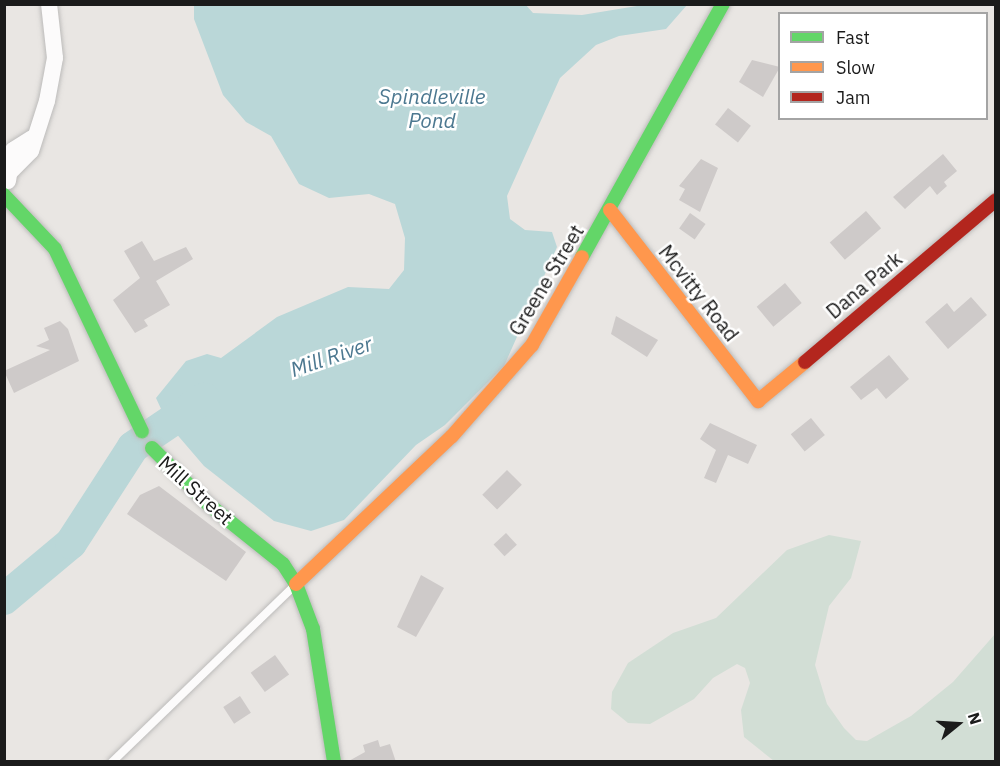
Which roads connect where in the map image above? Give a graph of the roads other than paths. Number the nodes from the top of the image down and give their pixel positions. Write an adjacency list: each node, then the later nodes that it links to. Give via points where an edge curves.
1 (48, 4): 3 (street, via 55,58 47,102 32,138 31,151 12,171)
2 (723, 4): 5 (street, Greene Street)
3 (4, 193): 7 (street, Mill Street, via 54,249)
4 (996, 200): 6 (street, Dana Park)
5 (610, 210): 6 (street, Mcvitty Road); 9 (street, Greene Street, via 551,317 504,379)
6 (758, 401)
7 (142, 431): 8 (street, Mill Street)
8 (152, 448): 9 (street, Mill Street, via 208,504 283,564)
9 (296, 584): 10 (lane); 11 (street, Mill Street, via 313,629)
10 (112, 762)
11 (334, 762)

